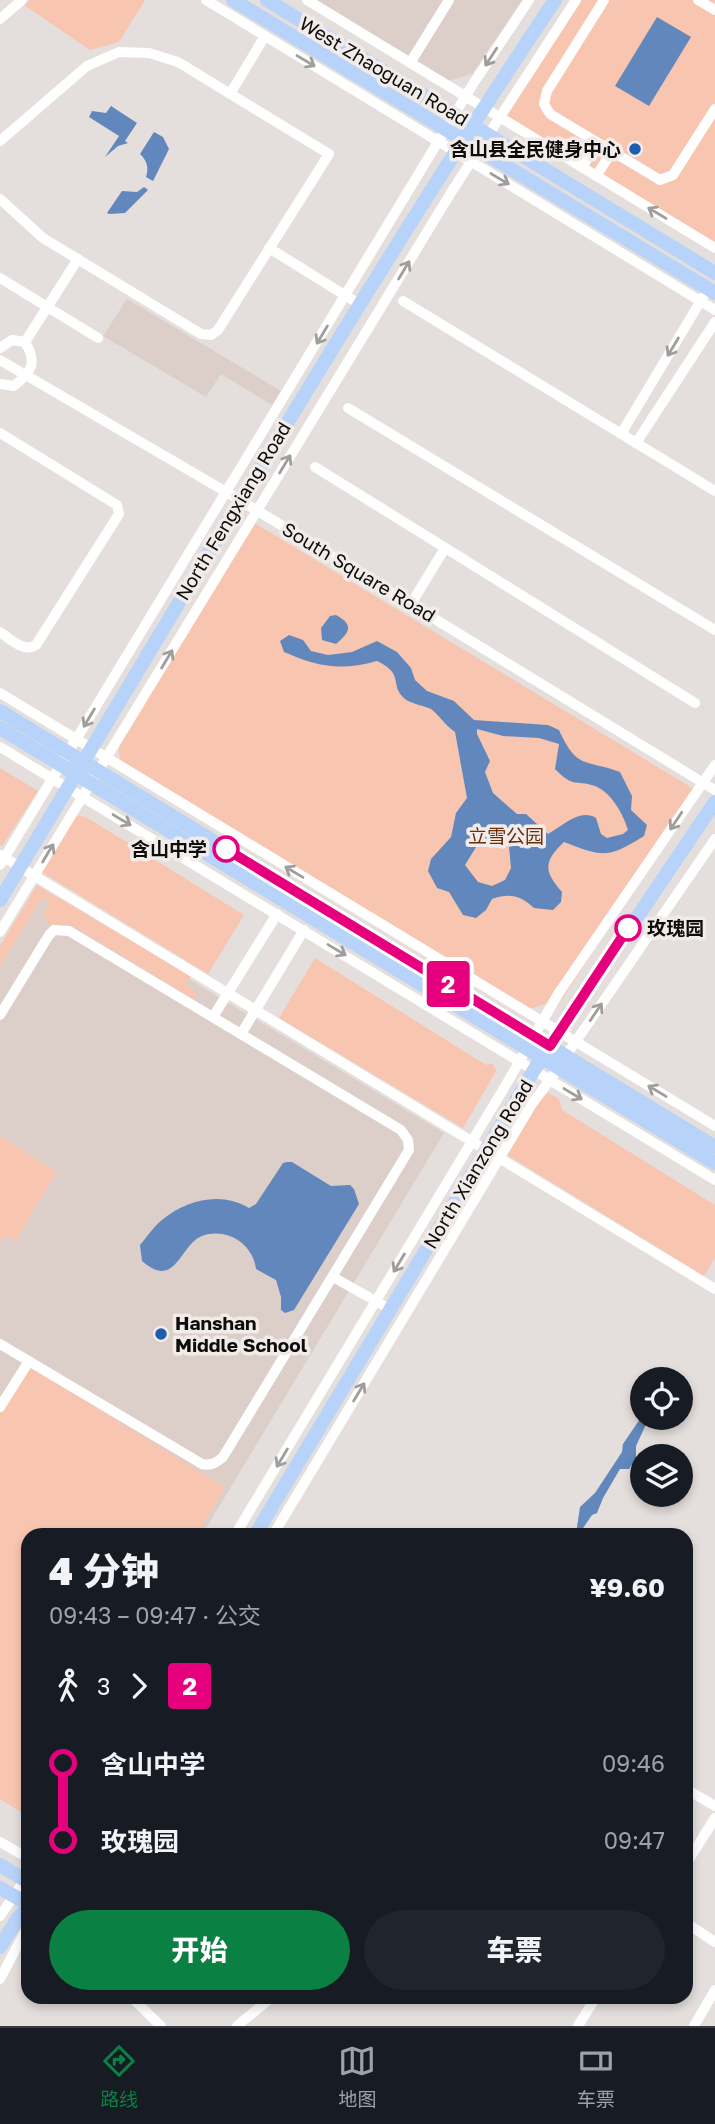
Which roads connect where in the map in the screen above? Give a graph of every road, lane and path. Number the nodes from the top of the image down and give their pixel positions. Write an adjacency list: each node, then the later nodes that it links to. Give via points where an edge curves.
1 (22, 0): 14 (street)
2 (206, 0): 15 (street)
3 (233, 0): 16 (main road, West Zhaoguan Road)
4 (267, 0): 13 (main road, West Zhaoguan Road)
5 (306, 0): 13 (street); 17 (street)
6 (449, 0): 17 (street)
7 (529, 0): 19 (street, one-way to 19)
8 (555, 0): 20 (main road, North Fengxiang Road)
9 (576, 0): 23 (street)
10 (604, 0): 28 (street, via 544,98 550,114)
11 (698, 0): 12 (street)
12 (715, 10)
13 (295, 17): 16 (street); 22 (main road, West Zhaoguan Road)
14 (0, 19)
15 (265, 36): 16 (street); 18 (street)
16 (282, 38): 26 (main road, West Zhaoguan Road, one-way to 26)
17 (411, 63): 19 (street)
18 (230, 94): 27 (street, via 178,62 149,53 119,52 87,66); 35 (street, via 329,154)
19 (466, 97): 20 (street); 22 (street)
20 (483, 107): 23 (street); 24 (main road, North Fengxiang Road)
21 (715, 109): 30 (street, via 673,175 665,180)
22 (455, 114): 24 (main road, West Zhaoguan Road); 26 (street)
23 (501, 118): 25 (street); 32 (street)
24 (471, 124): 25 (main road, West Zhaoguan Road); 29 (main road, North Fengxiang Road)
25 (489, 135): 31 (street); 38 (main road, West Zhaoguan Road)
26 (442, 136): 29 (main road, West Zhaoguan Road); 41 (street)
27 (0, 141)
28 (598, 143): 30 (street); 32 (street)
29 (458, 145): 31 (main road, West Zhaoguan Road); 43 (main road, North Fengxiang Road)
30 (612, 152): 33 (street)
31 (475, 156): 40 (main road, West Zhaoguan Road, one-way to 40); 60 (street, one-way to 31)
32 (582, 167): 33 (street)
33 (596, 176): 36 (street, one-way to 33)
34 (0, 199): 37 (street, via 44,238)
35 (269, 248): 37 (street, via 211,335 201,334); 41 (street)
36 (715, 248)
37 (78, 259): 44 (street)
38 (715, 273)
39 (0, 278): 44 (street)
40 (708, 294): 45 (street); 55 (street, one-way to 55)
41 (345, 296): 43 (street); 59 (street, one-way to 59)
42 (403, 301): 55 (street)
43 (359, 304): 59 (main road, North Fengxiang Road)
44 (47, 307): 47 (street); 48 (street)
45 (715, 310)
46 (715, 322): 56 (street)
47 (98, 338)
48 (25, 342): 49 (street, via 12,340); 51 (street, via 32,353)
49 (0, 348)
50 (0, 360): 51 (street, South Square Road)
51 (26, 376): 52 (street, via 14,386); 59 (street, South Square Road)
52 (0, 384)
53 (348, 408): 63 (street)
54 (0, 433): 64 (street, via 117,505 119,514 36,645 24,648)
55 (621, 434): 56 (street)
56 (636, 443): 58 (street)
57 (315, 467): 61 (street)
58 (715, 491)
59 (233, 496): 60 (street, South Square Road); 69 (street, one-way to 69); 71 (main road, North Fengxiang Road)
60 (257, 510): 62 (street, South Square Road); 75 (street, one-way to 60)
61 (445, 548): 62 (street); 66 (street)
62 (411, 604): 77 (street, South Square Road)
63 (715, 630)
64 (0, 632)
65 (0, 693): 69 (street)
66 (695, 703)
67 (0, 711): 72 (main road)
68 (0, 727): 72 (main road)
69 (76, 739): 71 (street); 72 (street)
70 (0, 747): 76 (street)
71 (90, 748): 74 (main road, North Fengxiang Road); 75 (street)
72 (65, 758): 74 (main road); 76 (street)
73 (715, 765): 77 (street)
74 (79, 767): 75 (main road); 78 (main road, North Fengxiang Road)
75 (99, 770): 80 (street); 94 (street, one-way to 75); 98 (main road)
76 (53, 778): 78 (street); 83 (street)
77 (703, 782): 79 (street, South Square Road); 94 (street, one-way to 94)
78 (68, 787): 80 (street); 84 (main road, North Fengxiang Road)
79 (715, 790)
80 (83, 796): 85 (street, one-way to 80); 87 (street, one-way to 87)
81 (715, 802): 95 (main road, North Xianzong Road)
82 (715, 839): 97 (street, one-way to 82)
83 (1, 859): 84 (street)
84 (20, 867): 85 (street); 86 (main road, North Fengxiang Road)
85 (34, 876): 89 (street); 90 (street)
86 (0, 900)
87 (277, 914): 88 (street); 90 (street)
88 (304, 930): 91 (street); 98 (street, one-way to 98)
89 (0, 932)
90 (228, 993): 91 (street); 93 (street)
91 (256, 1010): 96 (street); 103 (street)
92 (0, 1015): 93 (street, via 48,935 62,929)
93 (213, 1017): 96 (street)
94 (542, 1022): 95 (street); 98 (street)
95 (559, 1031): 97 (street); 99 (main road, North Xianzong Road)
96 (241, 1034): 106 (street, via 401,1130 408,1140 405,1159)
97 (576, 1042): 100 (street); 101 (street, one-way to 97)
98 (527, 1048): 99 (main road); 112 (street, one-way to 112)
99 (542, 1058): 100 (main road); 103 (main road, North Xianzong Road)
100 (558, 1067): 102 (main road); 104 (main road); 105 (street, one-way to 105); 114 (street, one-way to 100)
101 (715, 1126)
102 (715, 1147)
103 (486, 1149): 107 (street); 108 (main road, North Xianzong Road)
104 (715, 1163)
105 (715, 1180)
106 (333, 1277): 108 (street); 110 (street, via 223,1457 209,1466)
107 (714, 1285)
108 (390, 1309): 113 (main road, North Xianzong Road)
109 (0, 1343): 110 (street)
110 (29, 1361): 111 (street)
111 (0, 1407)
112 (239, 1528)
113 (262, 1528)
114 (277, 1528)
115 (693, 1793): 116 (street)
116 (715, 1806)
117 (715, 1818): 119 (street)
118 (0, 1842): 120 (street)
119 (693, 1853)
120 (21, 1854)
121 (0, 1865): 122 (main road)
122 (21, 1876)
123 (21, 1887): 125 (street)
124 (0, 1888): 125 (main road)
125 (14, 1896): 126 (main road); 127 (street)
126 (21, 1908)
127 (2, 1911): 128 (street)
128 (21, 1915)
129 (21, 1922): 133 (main road)
130 (21, 1928): 134 (street)
131 (693, 1928): 132 (street)
132 (715, 1942)
133 (0, 1947)
134 (0, 1979)
135 (715, 1990): 142 (street)
136 (138, 2004): 139 (street)
137 (264, 2004): 140 (street)
138 (592, 2004): 141 (street)
139 (161, 2026)
140 (237, 2026)
141 (578, 2026)
142 (694, 2026)

